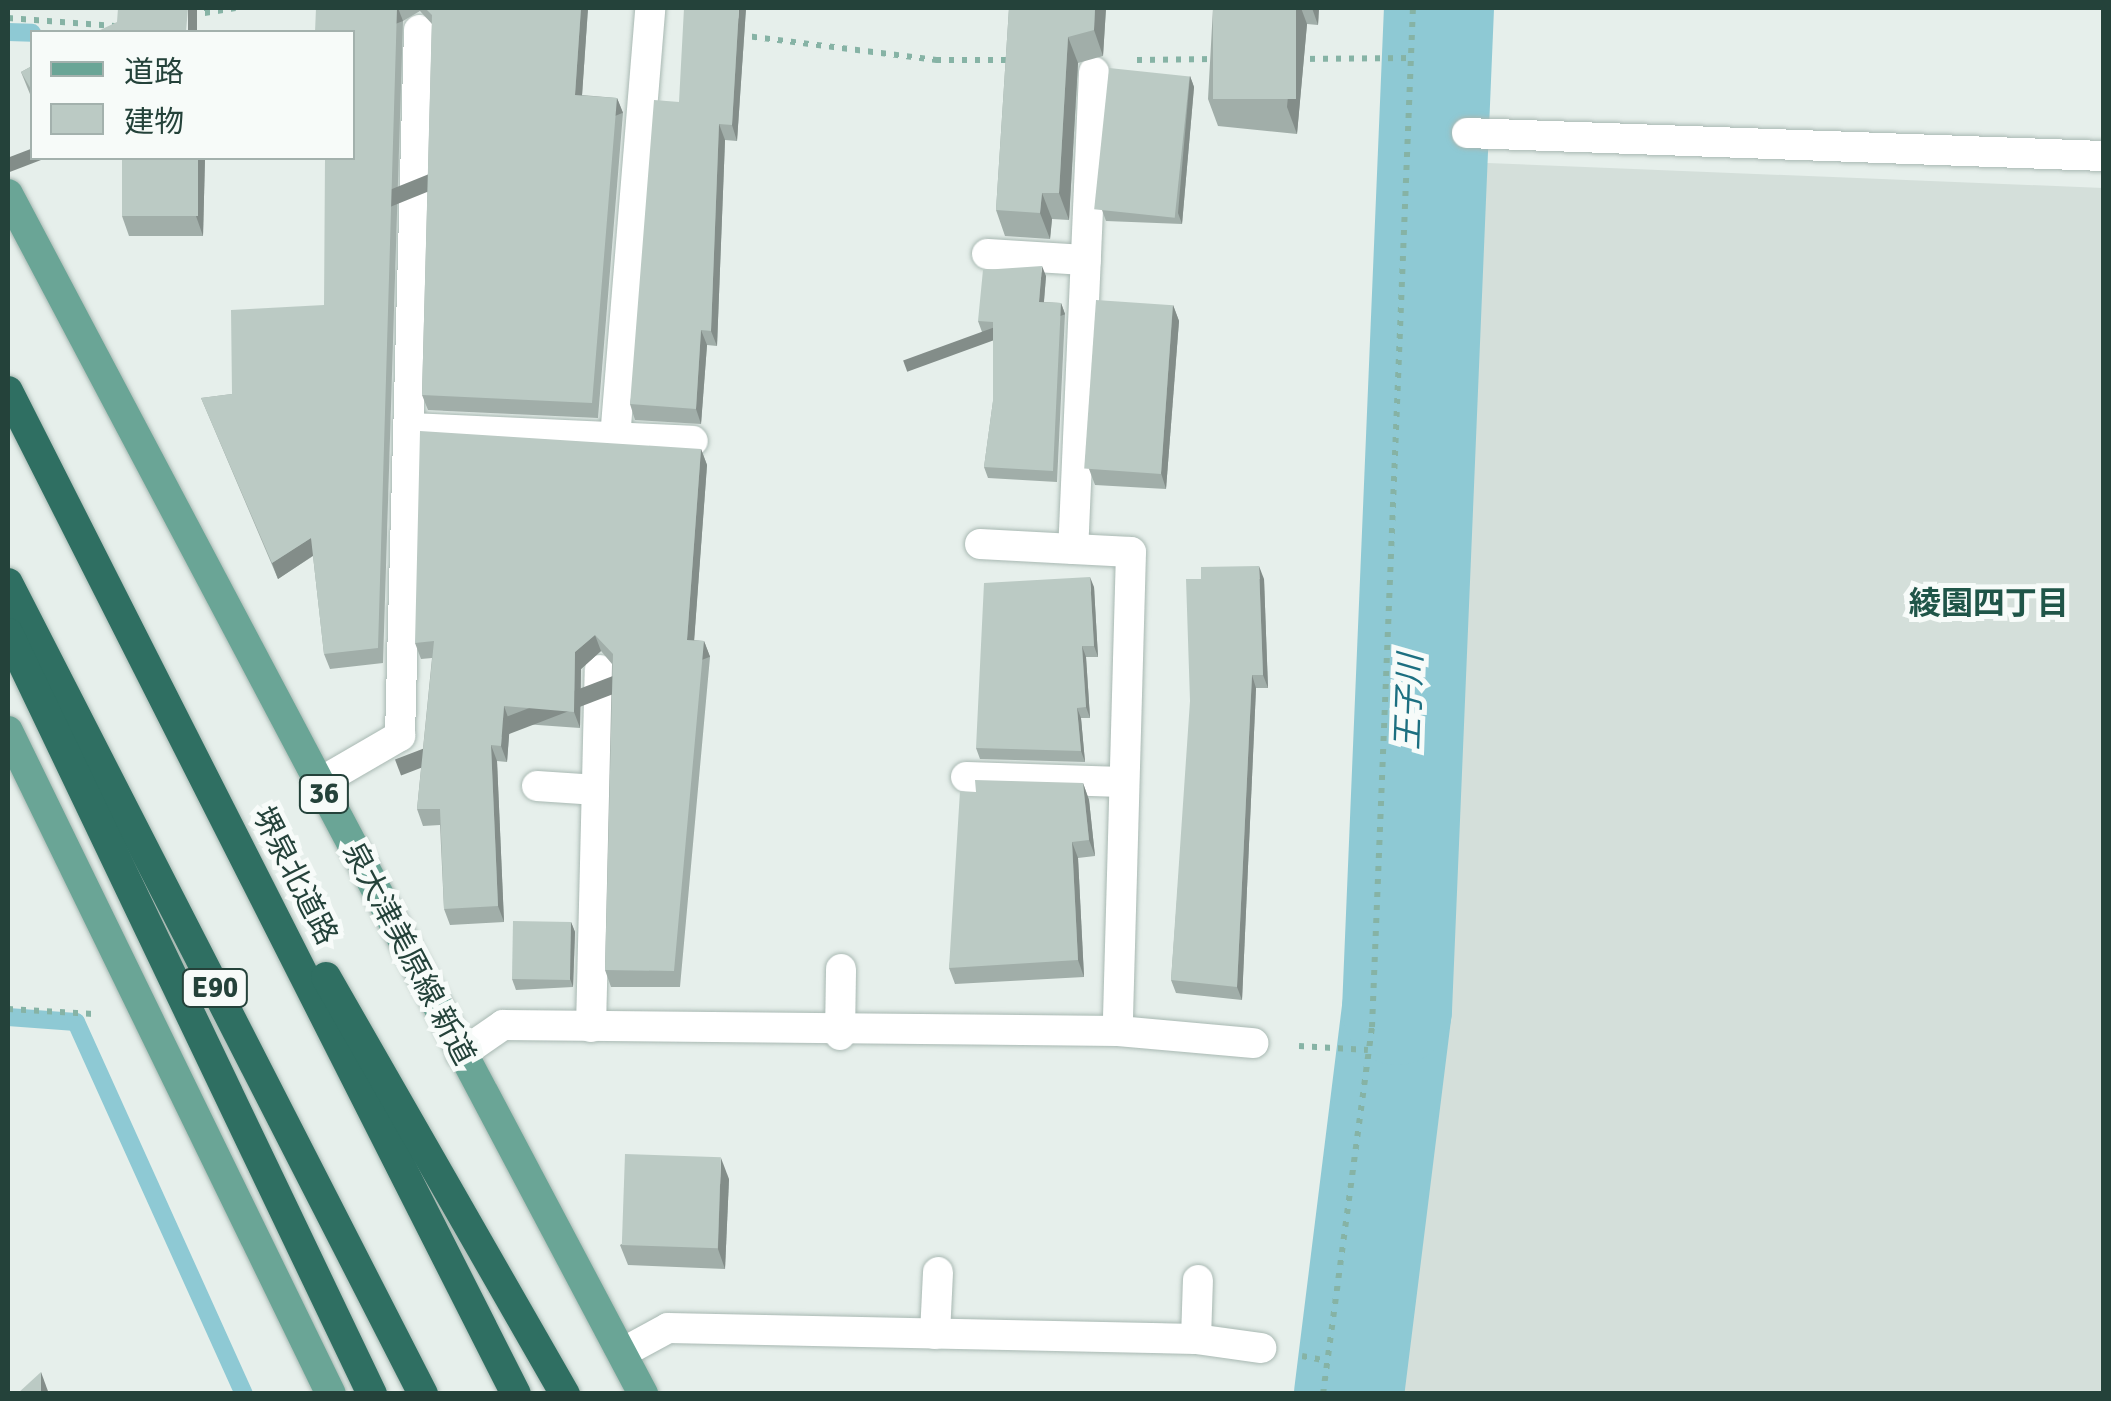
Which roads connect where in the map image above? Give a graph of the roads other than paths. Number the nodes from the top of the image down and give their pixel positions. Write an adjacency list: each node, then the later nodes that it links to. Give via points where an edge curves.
1 (650, 8): 11 (street)
2 (418, 30): 10 (street)
3 (1105, 66): 8 (street)
4 (1467, 133): 5 (street)
5 (2104, 156)
6 (8, 194): 22 (main road, 泉大津美原線 新道 / 36)
7 (988, 254): 8 (street)
8 (1086, 260): 14 (street)
9 (8, 391): 18 (highway, 堺泉北道路 / E90)
10 (409, 428): 11 (street); 22 (street, via 400,736)
11 (615, 438): 12 (street)
12 (694, 442)
13 (980, 544): 14 (street)
14 (1072, 550): 21 (street, via 1131,552)
15 (8, 582): 39 (highway, E90)
16 (8, 633): 38 (highway)
17 (600, 670): 24 (street)
18 (158, 684): 40 (highway, 堺泉北道路 / E90); 41 (highway)
19 (8, 731): 37 (main road)
20 (966, 777): 21 (street)
21 (1122, 782): 27 (street)
22 (319, 783): 30 (main road, 泉大津美原線 新道 / 36)
23 (537, 786): 24 (street)
24 (597, 790): 26 (street)
25 (841, 968): 28 (street)
26 (591, 1027): 28 (street); 30 (street, via 503,1025)
27 (1118, 1031): 28 (street); 29 (street)
28 (840, 1034)
29 (1253, 1044)
30 (461, 1054): 36 (main road, 泉大津美原線 新道 / 36)
31 (938, 1272): 33 (street)
32 (1198, 1280): 34 (street)
33 (936, 1334): 34 (street); 36 (street, via 668,1328)
34 (1196, 1338): 35 (street)
35 (1261, 1348)
36 (622, 1354): 42 (main road, 泉大津美原線 新道 / 36)
37 (331, 1394)
38 (372, 1394)
39 (423, 1394)
40 (516, 1394)
41 (565, 1394)
42 (644, 1394)

